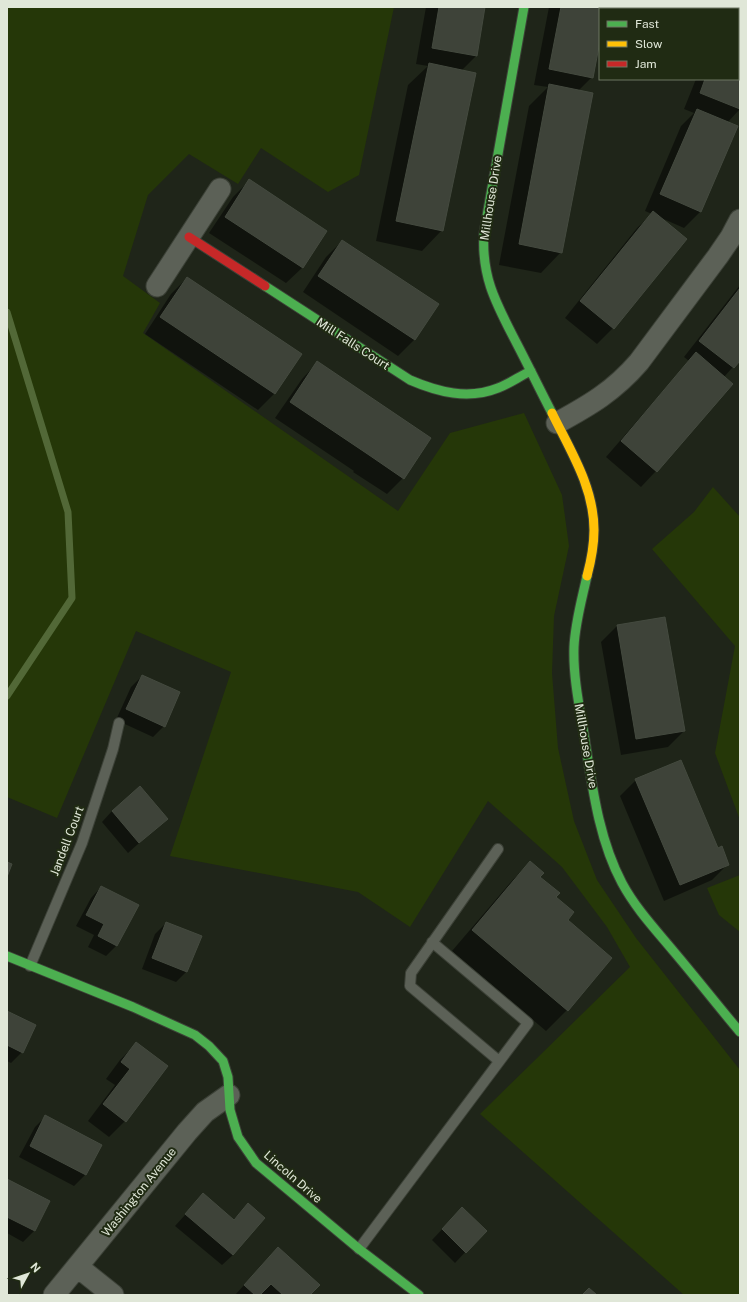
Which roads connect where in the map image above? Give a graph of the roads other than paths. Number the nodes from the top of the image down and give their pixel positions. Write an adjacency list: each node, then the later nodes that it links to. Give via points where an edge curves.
1 (524, 7): 6 (street, Millhouse Drive, via 482,253 486,276 494,298)
2 (220, 189): 4 (street)
3 (740, 220): 7 (street, via 718,256 625,378 600,398)
4 (189, 237): 5 (street); 6 (street, Mill Falls Court, via 410,380 427,388 444,393 479,393 497,388)
5 (157, 286)
6 (531, 371): 7 (street, Millhouse Drive)
7 (557, 424): 13 (street, Millhouse Drive, via 583,475 591,504 594,531 591,560 574,646 575,678 597,811 605,842 618,874 634,902)
8 (119, 723): 12 (lane, Jandell Court, via 82,843)
9 (498, 849): 10 (lane)
10 (432, 942): 14 (lane, via 411,973 410,986); 14 (lane, via 528,1023)
11 (7, 956): 12 (street, Lincoln Drive)
12 (30, 966): 15 (street, Lincoln Drive, via 133,1007 194,1035 209,1046 223,1062 228,1077)
13 (740, 1032)
14 (499, 1061): 16 (lane)
15 (229, 1095): 16 (street, Lincoln Drive, via 230,1110 238,1137 256,1163); 17 (street, Washington Avenue, via 205,1112 187,1132)
16 (359, 1249): 20 (street, Lincoln Drive)
17 (78, 1267): 18 (street, Washington Avenue); 19 (street)
18 (54, 1295)
19 (113, 1295)
20 (419, 1295)

